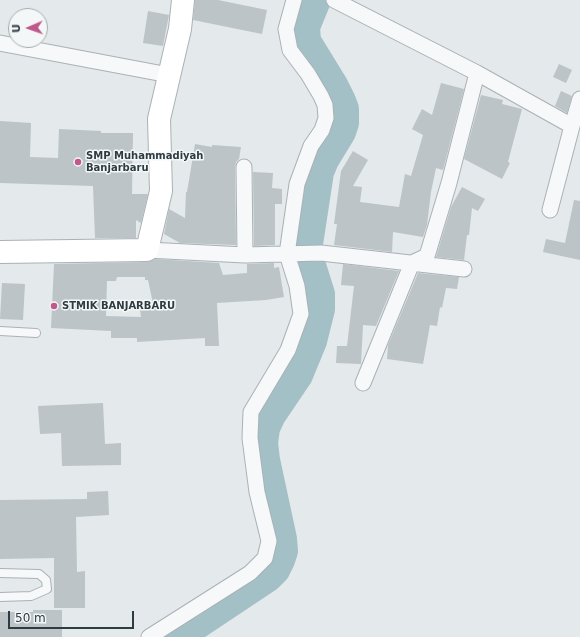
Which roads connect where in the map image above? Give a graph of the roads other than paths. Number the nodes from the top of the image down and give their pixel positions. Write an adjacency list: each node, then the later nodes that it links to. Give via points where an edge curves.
1 (183, 0): 6 (street, via 180,29)
2 (294, 0): 13 (street, via 286,29 290,50 321,96 326,118 322,130 311,146 297,184)
3 (334, 0): 5 (street)
4 (0, 43): 6 (street)
5 (477, 73): 8 (street); 15 (street, via 427,256)
6 (169, 75): 11 (street, via 159,119 161,191)
7 (580, 99): 8 (street)
8 (572, 126): 10 (street)
9 (244, 167): 14 (street)
10 (550, 210)
11 (147, 250): 12 (street); 14 (street)
12 (0, 252)
13 (289, 254): 14 (street); 15 (street, via 321,253); 22 (street, via 301,314 288,350 251,412 250,438 257,492 269,542 265,558 250,573)
14 (245, 255)
15 (412, 263): 16 (street); 19 (street)
16 (464, 269)
17 (0, 331): 18 (lane)
18 (36, 332)
19 (363, 383)
20 (0, 573): 21 (lane, via 39,574 46,580 47,589 31,596)
21 (0, 597)
22 (150, 637)

